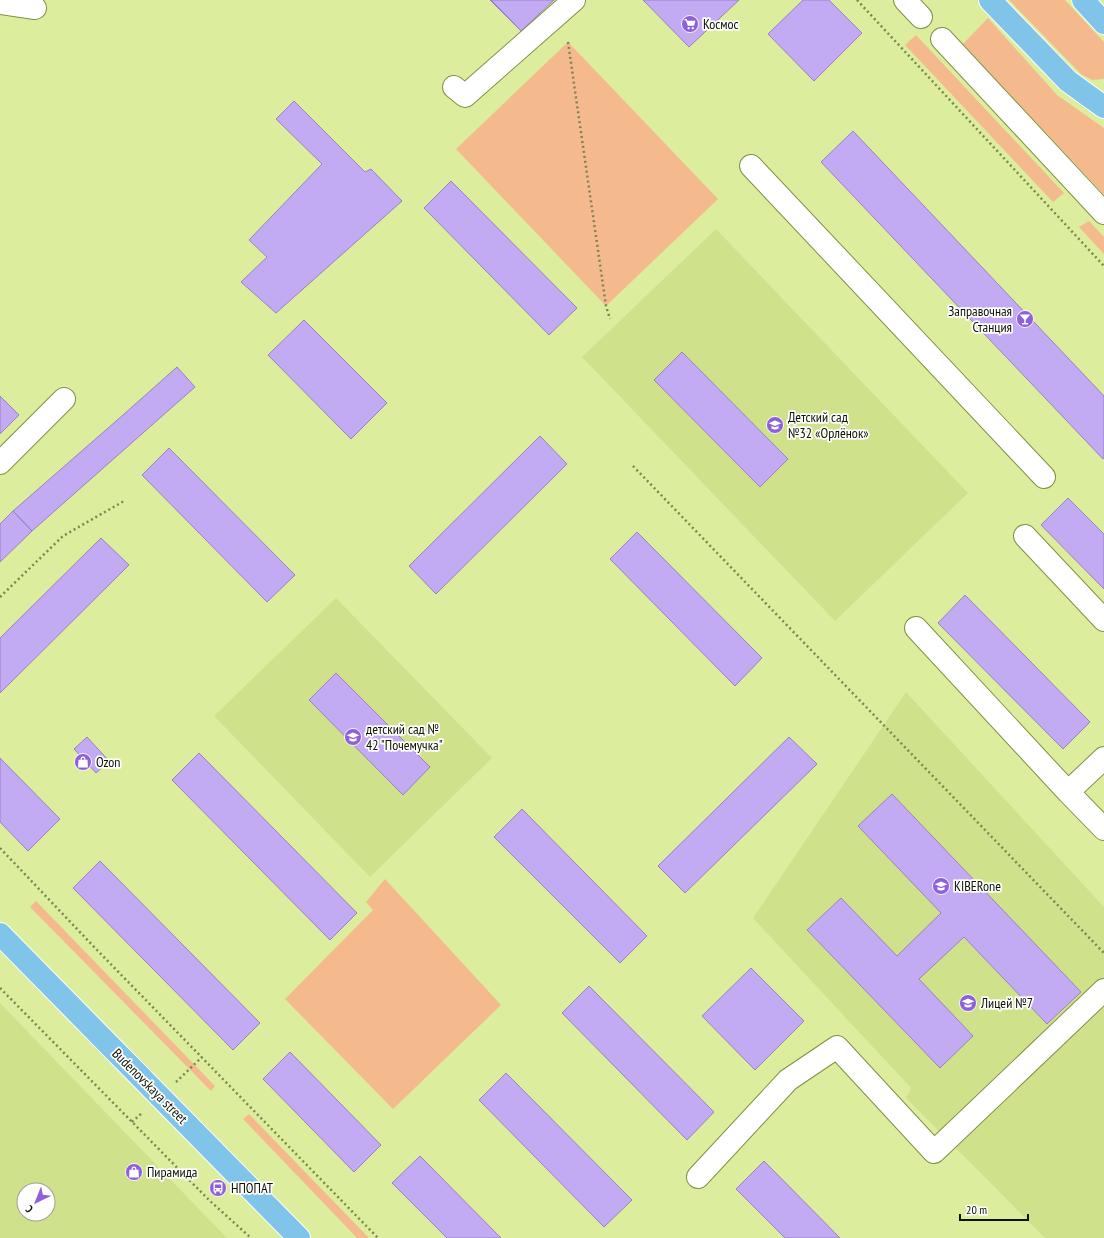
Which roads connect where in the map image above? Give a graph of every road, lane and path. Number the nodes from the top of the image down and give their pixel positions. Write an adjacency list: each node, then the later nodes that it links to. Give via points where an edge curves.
1 (574, 0): 12 (lane, via 465,96)
2 (857, 0): 16 (path)
3 (904, 0): 8 (lane)
4 (990, 0): 13 (main road, via 1068,81)
5 (1083, 0): 9 (main road)
6 (0, 3): 7 (lane)
7 (35, 8)
8 (921, 17)
9 (1104, 23)
10 (942, 39): 15 (lane)
11 (568, 42): 17 (path, via 606,306)
12 (454, 87)
13 (1102, 101)
14 (751, 166): 21 (lane)
15 (1104, 212)
16 (1104, 266)
17 (610, 319)
18 (64, 399): 19 (lane)
19 (0, 463)
20 (633, 466): 32 (path)
21 (1044, 477)
22 (124, 501): 24 (path, via 62,536)
23 (1025, 536): 25 (lane)
24 (0, 597)
25 (1104, 620)
26 (916, 628): 28 (lane)
27 (1104, 758): 28 (lane)
28 (1068, 792): 29 (lane)
29 (1104, 829)
30 (0, 848): 38 (path)
31 (0, 934): 37 (main road, Budenovskaya street)
32 (1104, 953)
33 (0, 988): 36 (path, via 210,1201)
34 (1104, 990): 35 (lane, via 934,1152 837,1047 788,1080)
35 (698, 1177)
36 (251, 1238)
37 (300, 1238)
38 (378, 1238)

